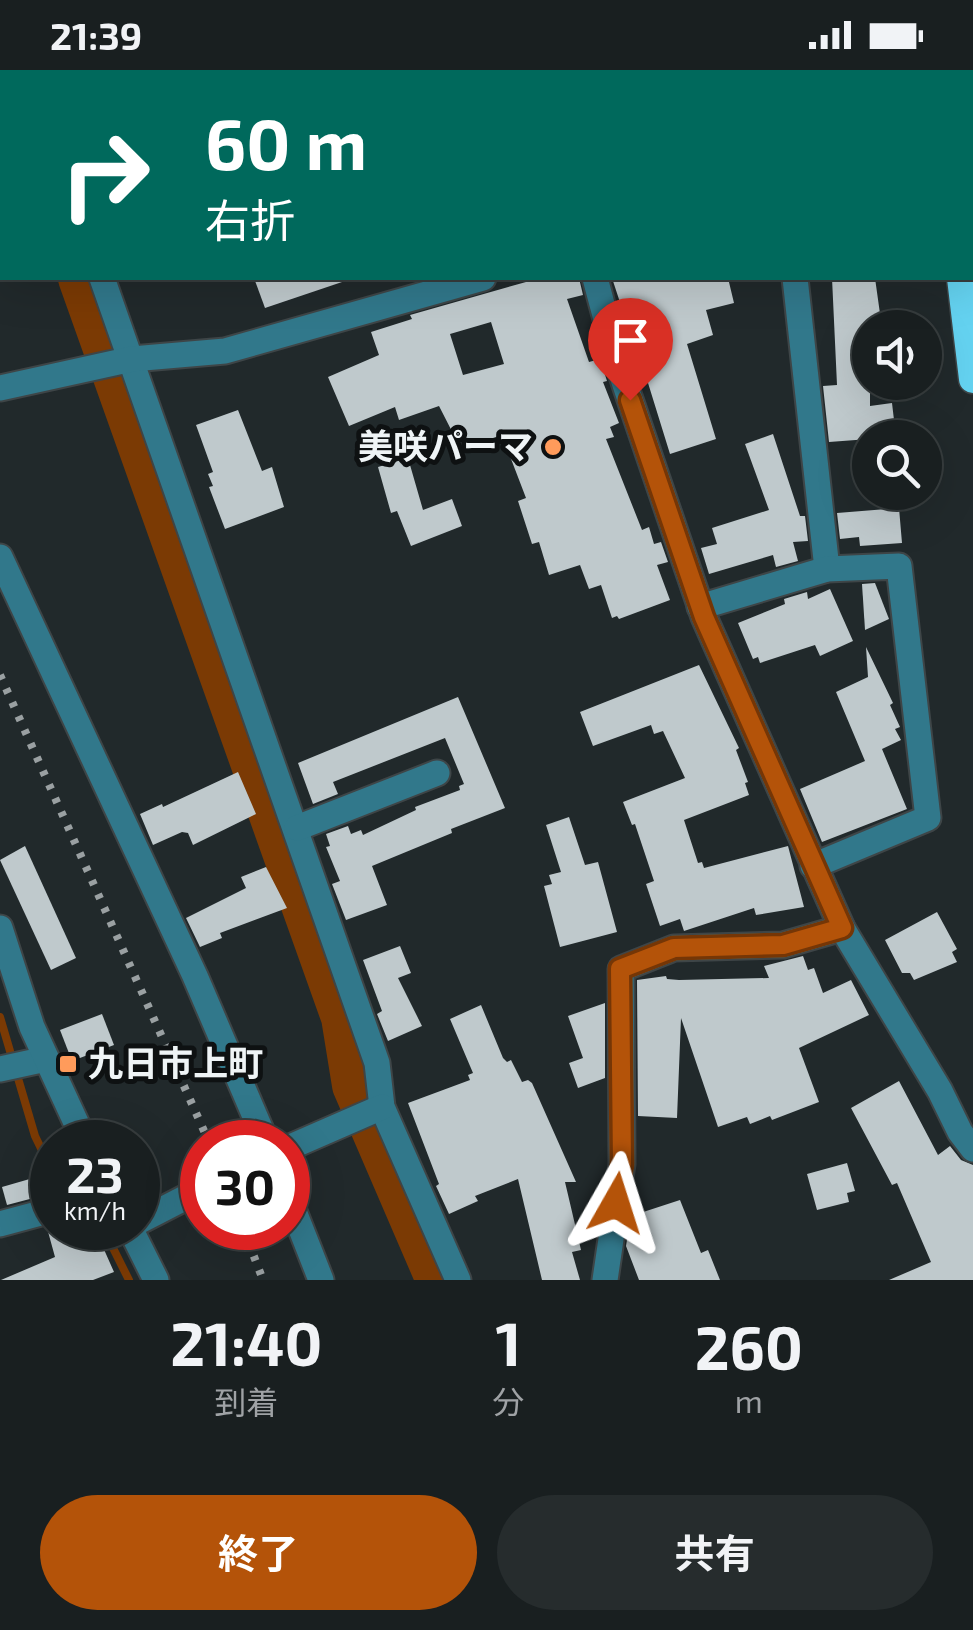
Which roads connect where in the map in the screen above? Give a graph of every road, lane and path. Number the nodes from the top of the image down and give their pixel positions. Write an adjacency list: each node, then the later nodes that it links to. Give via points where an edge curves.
1 (102, 280): 6 (street)
2 (476, 280): 6 (street, via 225,351)
3 (596, 280): 11 (street)
4 (795, 280): 10 (street)
5 (961, 280): 7 (highway)
6 (120, 362): 8 (street); 13 (street)
7 (973, 379)
8 (0, 388)
9 (0, 558): 23 (street)
10 (827, 569): 11 (street); 14 (street, via 899,566 928,818)
11 (700, 607): 14 (street)
12 (436, 773): 13 (street)
13 (297, 828): 20 (street, via 377,1064)
14 (813, 866): 16 (street)
15 (0, 928): 17 (street)
16 (842, 928): 19 (street); 33 (street, via 783,945 674,948 620,969 622,1164)
17 (46, 1059): 18 (street); 22 (street)
18 (0, 1069)
19 (940, 1092): 21 (street); 25 (street)
20 (370, 1111): 24 (street); 32 (street)
21 (973, 1113)
22 (75, 1120)
23 (257, 1120)
24 (310, 1138)
25 (973, 1149)
26 (30, 1216): 27 (street)
27 (0, 1224)
28 (141, 1250): 30 (street)
29 (309, 1250): 31 (street)
30 (156, 1280)
31 (321, 1280)
32 (458, 1280)
33 (605, 1280)

